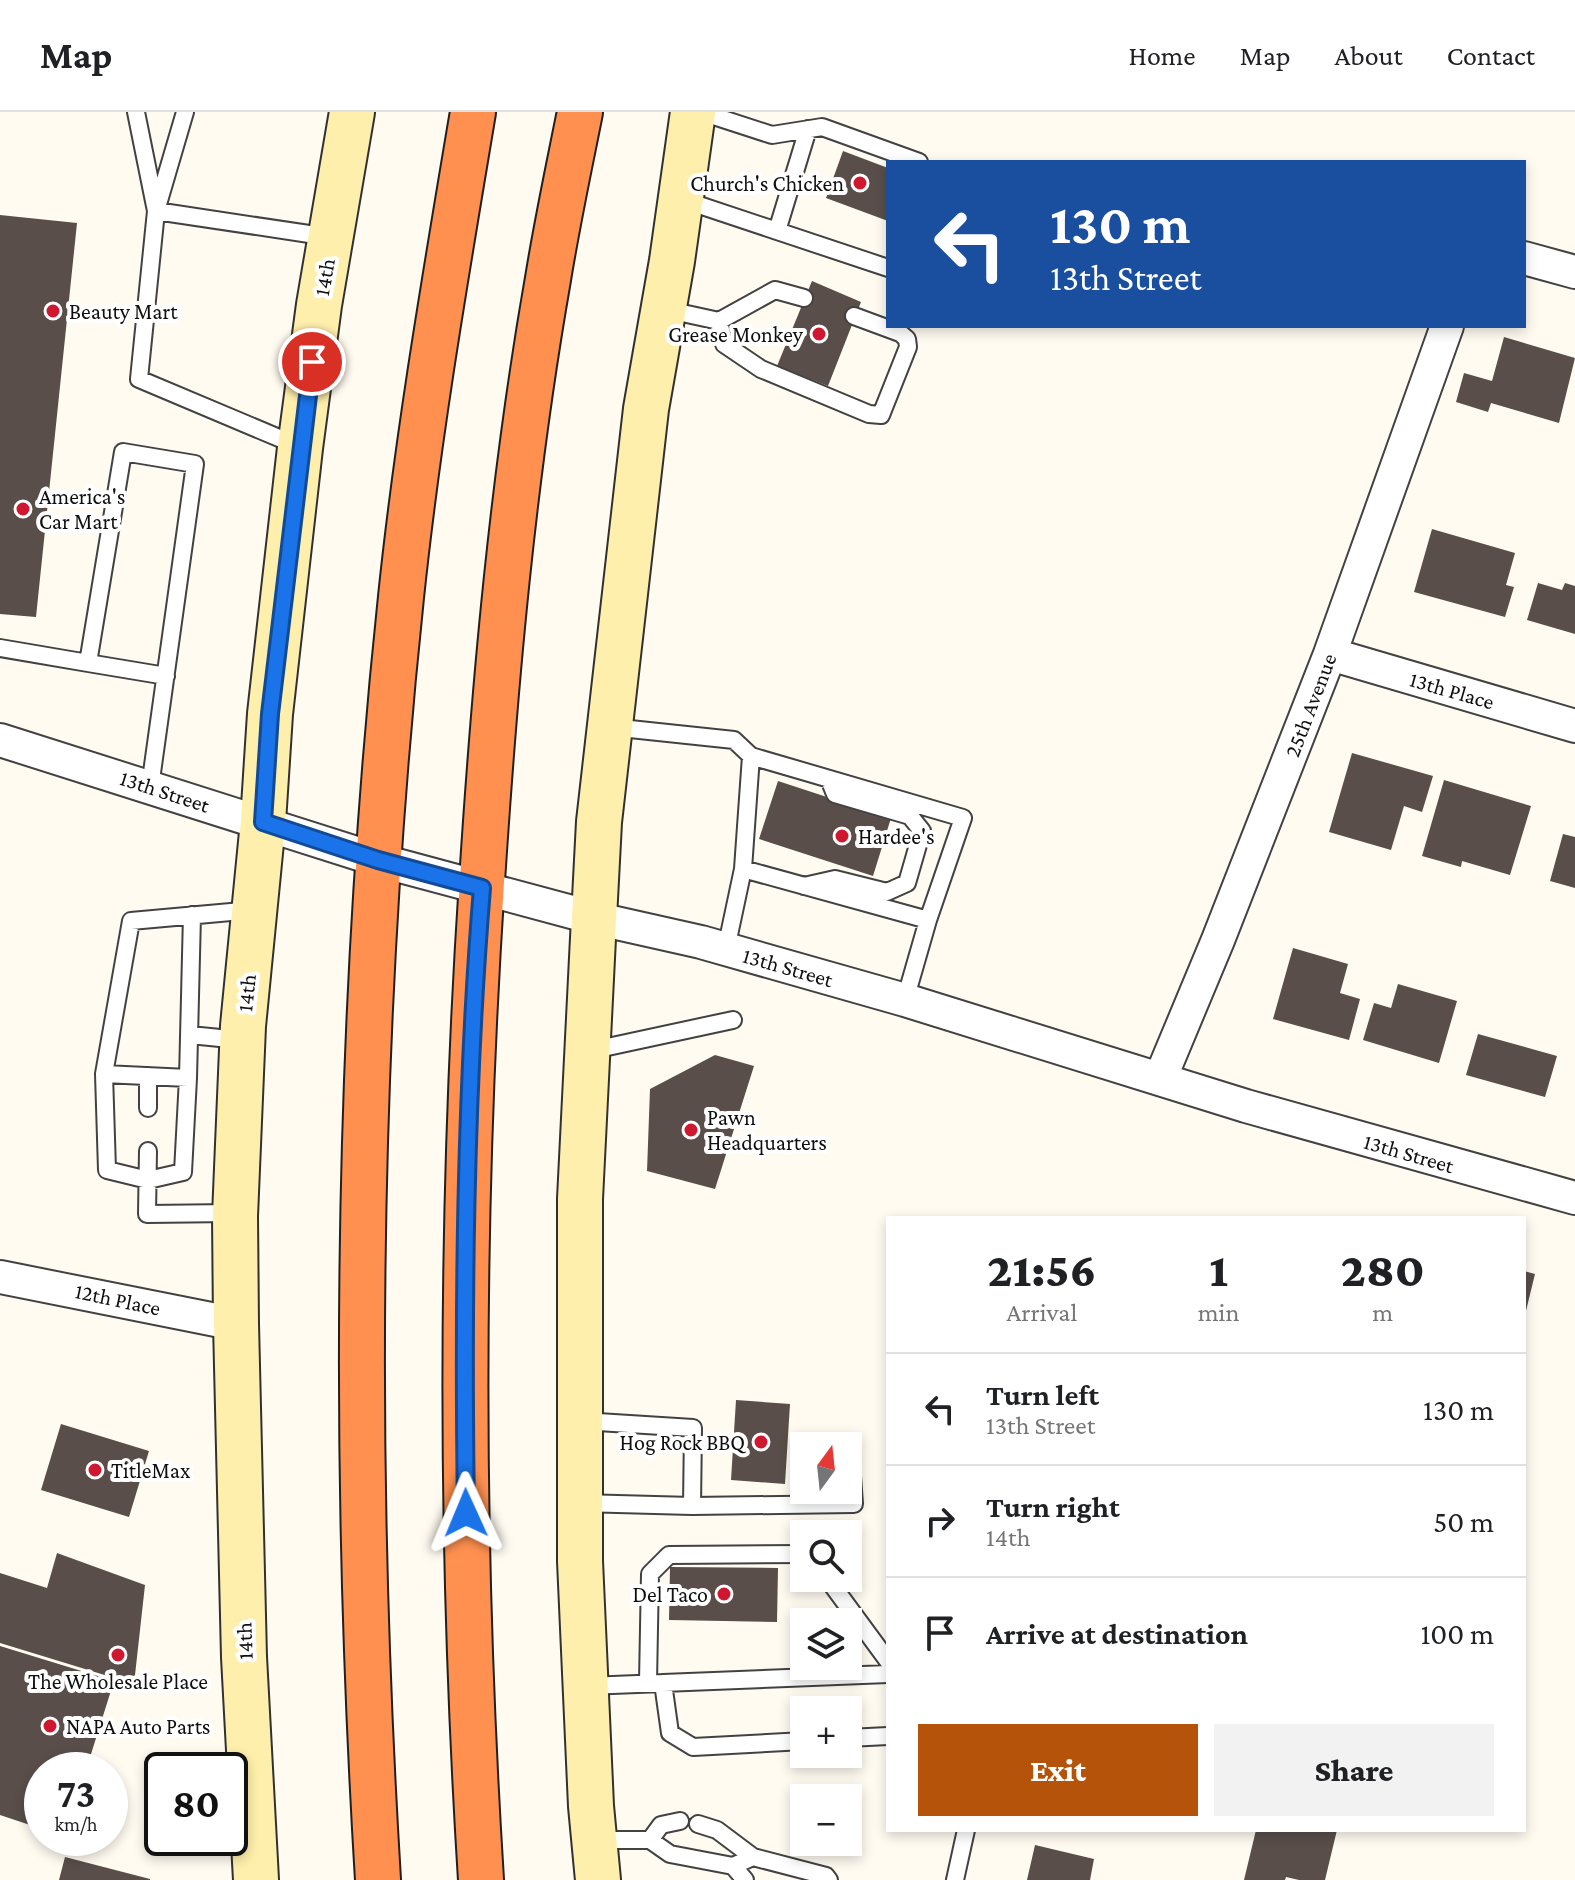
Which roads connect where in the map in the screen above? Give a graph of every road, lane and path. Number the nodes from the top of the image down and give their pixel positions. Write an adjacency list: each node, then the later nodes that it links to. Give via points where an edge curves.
1 (136, 112): 11 (lane)
2 (185, 112): 11 (lane)
3 (352, 112): 13 (street, 14th)
4 (473, 112): 36 (highway, via 409,533)
5 (580, 112): 39 (highway, via 547,281 515,507)
6 (693, 112): 10 (street)
7 (701, 112): 8 (lane, via 772,135)
8 (808, 129): 9 (lane, via 822,127); 12 (lane)
9 (913, 160)
10 (679, 198): 12 (lane); 18 (street)
11 (156, 211): 13 (lane); 24 (lane, via 139,379)
12 (777, 231): 15 (lane)
13 (331, 238): 24 (street, 14th)
14 (1526, 259): 16 (street)
15 (886, 267)
16 (1575, 272)
17 (804, 298): 20 (lane, via 775,290)
18 (663, 309): 20 (lane); 30 (street, via 646,409)
19 (854, 316): 22 (lane)
20 (719, 321): 21 (lane, via 724,344 761,369 881,415 908,347 907,339)
21 (886, 328)
22 (886, 328)
23 (1446, 328): 26 (street, 25th Avenue)
24 (300, 448): 35 (street, 14th)
25 (0, 648): 27 (lane)
26 (1330, 654): 29 (street, 13th Place); 53 (street, 25th Avenue)
27 (88, 663): 28 (lane); 28 (lane, via 123,452 195,464)
28 (166, 676): 34 (lane)
29 (1575, 726)
30 (609, 727): 32 (lane, via 734,740); 42 (street)
31 (0, 740): 34 (street, 13th Street)
32 (751, 756): 33 (lane); 37 (lane)
33 (829, 779): 38 (lane, via 835,794 910,816 922,831 907,883 887,892 835,879); 43 (lane, via 963,818)
34 (150, 787): 35 (street, 13th Street)
35 (263, 822): 36 (street, 13th Street); 40 (street, 14th)
36 (378, 860): 39 (street, 13th Street); 82 (highway, via 361,1354 368,1704)
37 (743, 869): 38 (lane); 44 (lane)
38 (804, 886): 43 (lane)
39 (482, 888): 42 (street, 13th Street); 83 (highway, via 469,1101 464,1345 466,1572)
40 (254, 910): 41 (lane); 48 (street, 14th)
41 (192, 915): 47 (lane); 50 (lane, via 131,921)
42 (594, 918): 44 (street, 13th Street); 49 (street)
43 (928, 920): 45 (lane)
44 (726, 949): 45 (street, 13th Street)
45 (905, 1000): 53 (street, 13th Street)
46 (733, 1020): 49 (lane)
47 (190, 1035): 48 (lane); 52 (lane)
48 (243, 1040): 58 (street, 14th)
49 (587, 1052): 61 (street, via 580,1199)
50 (104, 1074): 51 (lane); 56 (lane, via 107,1170)
51 (148, 1076): 52 (lane); 54 (lane)
52 (188, 1078): 56 (lane, via 183,1172)
53 (1160, 1079): 57 (street, 13th Street)
54 (148, 1108)
55 (148, 1151): 56 (lane)
56 (148, 1180): 58 (lane, via 147,1214)
57 (1575, 1198)
58 (236, 1213): 60 (street, 14th)
59 (0, 1277): 60 (street, 12th Place)
60 (236, 1324): 81 (street, 14th)
61 (580, 1421): 62 (street); 64 (lane, via 693,1428)
62 (580, 1503): 64 (lane); 70 (street)
63 (854, 1504): 64 (lane)
64 (692, 1506)
65 (790, 1554): 69 (lane, via 669,1555 650,1574)
66 (837, 1592): 67 (lane)
67 (886, 1658)
68 (886, 1674): 69 (lane)
69 (655, 1682): 70 (lane); 73 (lane, via 670,1733 693,1747)
70 (585, 1686): 79 (street)
71 (886, 1736): 72 (lane)
72 (862, 1737)
73 (790, 1742)
74 (680, 1821): 77 (lane, via 661,1825)
75 (698, 1824): 78 (lane, via 717,1830)
76 (966, 1832): 86 (lane)
77 (650, 1840): 79 (lane); 80 (lane, via 670,1854)
78 (753, 1857): 80 (lane); 85 (lane)
79 (596, 1860)
80 (733, 1866): 84 (lane)
81 (256, 1880)
82 (378, 1880)
83 (481, 1880)
84 (745, 1880)
85 (829, 1880)
86 (955, 1880)

